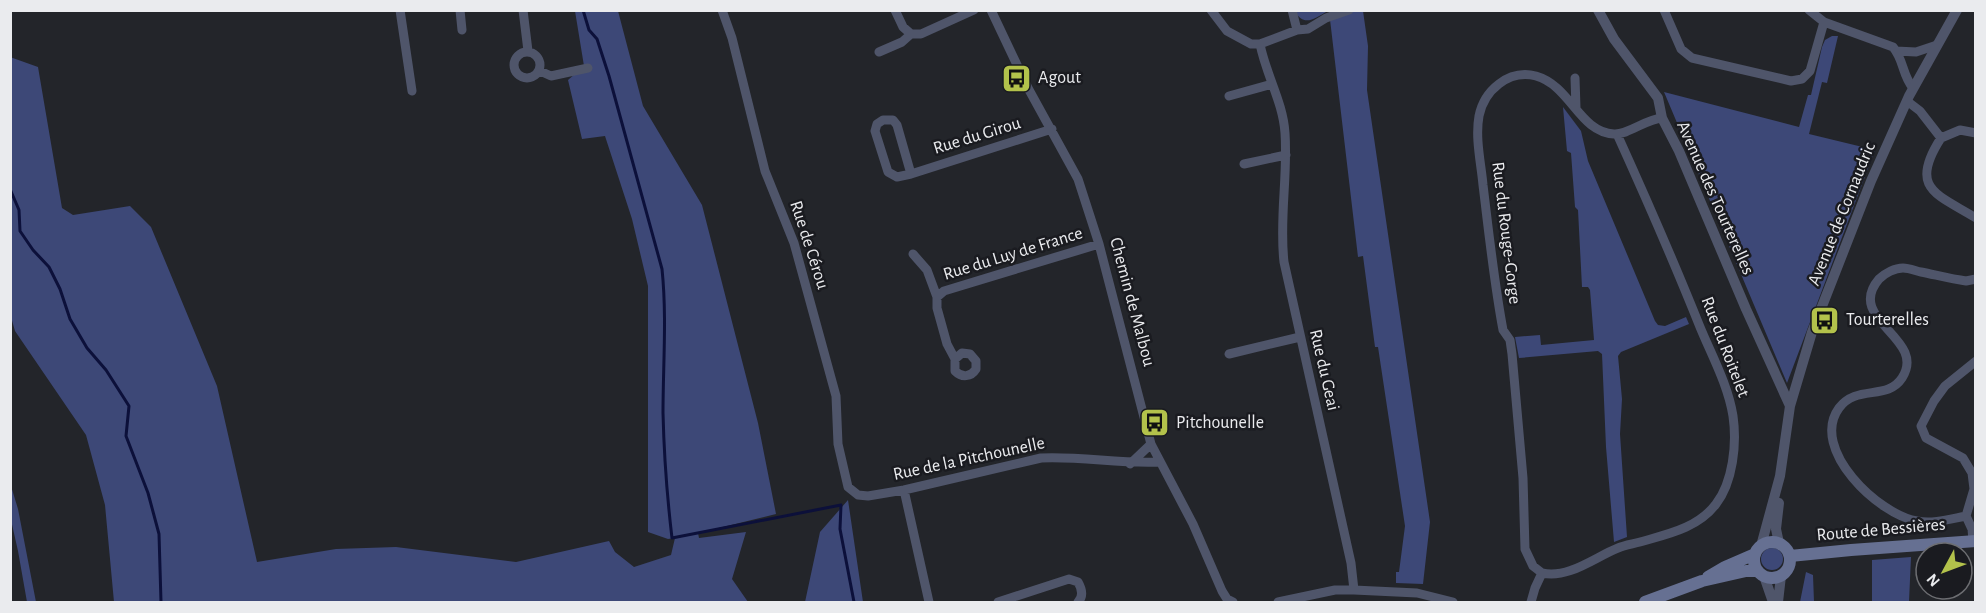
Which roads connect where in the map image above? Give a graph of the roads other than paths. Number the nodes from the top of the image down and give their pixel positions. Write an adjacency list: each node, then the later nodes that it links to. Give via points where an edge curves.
1 (400, 10): 29 (street)
2 (460, 10): 16 (street)
3 (523, 10): 21 (street)
4 (722, 10): 56 (street, Rue de Cérou, via 765,171 794,243 836,396 838,444 844,478)
5 (895, 10): 18 (street)
6 (974, 10): 18 (street, via 921,34)
7 (991, 10): 34 (street, Chemin de Malbou)
8 (1211, 10): 19 (street, via 1227,31)
9 (1292, 10): 17 (street)
10 (1349, 10): 17 (street)
11 (1598, 10): 33 (street, Avenue des Tourterelles, via 1614,39 1658,98)
12 (1664, 10): 15 (street, via 1681,49 1692,58 1791,81 1802,79 1810,71)
13 (1809, 10): 15 (street)
14 (1957, 10): 20 (street, Avenue de Cornaudric)
15 (1824, 22): 22 (street)
16 (462, 30)
17 (1297, 30): 19 (street)
18 (911, 34): 23 (street, via 903,42)
19 (1260, 45): 27 (street, Rue du Geai)
20 (1937, 45): 22 (street, via 1916,52); 28 (street, Avenue de Cornaudric)
21 (528, 51): 25 (street, via 539,58); 25 (street, via 516,57 515,69 524,78)
22 (1896, 51): 28 (street, via 1905,78)
23 (879, 52)
24 (588, 68): 25 (street, via 551,76)
25 (540, 71)
26 (1575, 78): 32 (street)
27 (1272, 84): 30 (street); 38 (street, Rue du Geai, via 1285,130)
28 (1913, 88): 31 (street, Avenue de Cornaudric)
29 (412, 92)
30 (1229, 96)
31 (1907, 101): 37 (street); 50 (street, Avenue de Cornaudric, via 1870,181 1812,332)
32 (1576, 111): 36 (street, Rue du Rouge-Gorge, via 1591,125); 63 (street, Rue du Rouge-Gorge, via 1558,87 1533,75 1498,83 1484,99 1479,117 1489,240 1503,330 1510,340 1512,354 1525,549 1533,566)
33 (1662, 118): 36 (street); 50 (street, Avenue des Tourterelles)
34 (1052, 129): 40 (street, Rue du Girou); 42 (street, Chemin de Malbou, via 1078,179)
35 (1976, 133): 37 (street, via 1960,130)
36 (1617, 134): 63 (street, Rue du Roitelet, via 1729,397 1734,442 1731,462 1723,494 1697,522 1685,529 1619,547 1567,572)
37 (1941, 138): 41 (street, via 1928,164 1930,189)
38 (1286, 155): 39 (street); 46 (street, Rue du Geai, via 1282,244)
39 (1244, 164)
40 (911, 174): 40 (street, via 897,177 888,172 875,131 883,120 893,120 897,125)
41 (1976, 218)
42 (1100, 244): 45 (street, Rue du Luy de France, via 944,291); 51 (street, Chemin de Malbou)
43 (913, 255): 45 (street, Rue du Luy de France, via 927,270)
44 (1976, 279): 57 (street, via 1966,281 1903,268 1880,278 1871,297 1873,311 1904,348 1906,369 1887,391 1866,392 1846,400 1834,419 1833,433 1834,448 1851,477 1886,507 1915,521)
45 (937, 297): 48 (street, Rue du Luy de France, via 936,308)
46 (1300, 337): 47 (street); 67 (street, Rue du Geai)
47 (1229, 354)
48 (955, 359)
49 (1976, 361): 57 (street, via 1946,386 1921,426 1926,438 1963,458 1972,472 1974,489)
50 (1790, 406): 54 (street, Avenue de Cornaudric)
51 (1151, 444): 52 (street, Chemin de Malbou); 53 (street)
52 (1160, 462): 53 (street, Rue de la Pitchounelle); 73 (street, Chemin de Malbou, via 1222,591)
53 (1130, 464): 55 (street, Rue de la Pitchounelle, via 1041,458)
54 (1780, 476): 59 (street, Avenue de Cornaudric, via 1776,529); 61 (street, Avenue de Cornaudric)
55 (904, 490): 56 (street, Rue de la Pitchounelle, via 868,496); 69 (street)
56 (852, 492)
57 (1966, 516): 58 (street)
58 (1974, 541)
59 (1779, 543): 61 (main road); 62 (main road)
60 (1914, 545): 62 (main road, Route de Bessières)
61 (1758, 550): 64 (main road, via 1754,560); 66 (main road)
62 (1790, 556): 65 (main road, via 1788,570)
63 (1542, 573): 76 (street)
64 (1761, 574): 65 (main road, via 1770,578); 66 (main road, via 1746,571); 78 (street)
65 (1781, 576): 79 (street)
66 (1702, 581): 77 (main road)
67 (1354, 590): 74 (street, via 1335,590); 75 (street, via 1417,593)
68 (1034, 591): 70 (street); 71 (street); 72 (street, via 1069,579 1078,582 1082,590)
69 (929, 603)
70 (998, 603)
71 (1037, 603)
72 (1078, 603)
73 (1233, 603)
74 (1278, 603)
75 (1453, 603)
76 (1531, 603)
77 (1645, 603)
78 (1773, 603)
79 (1778, 603)

